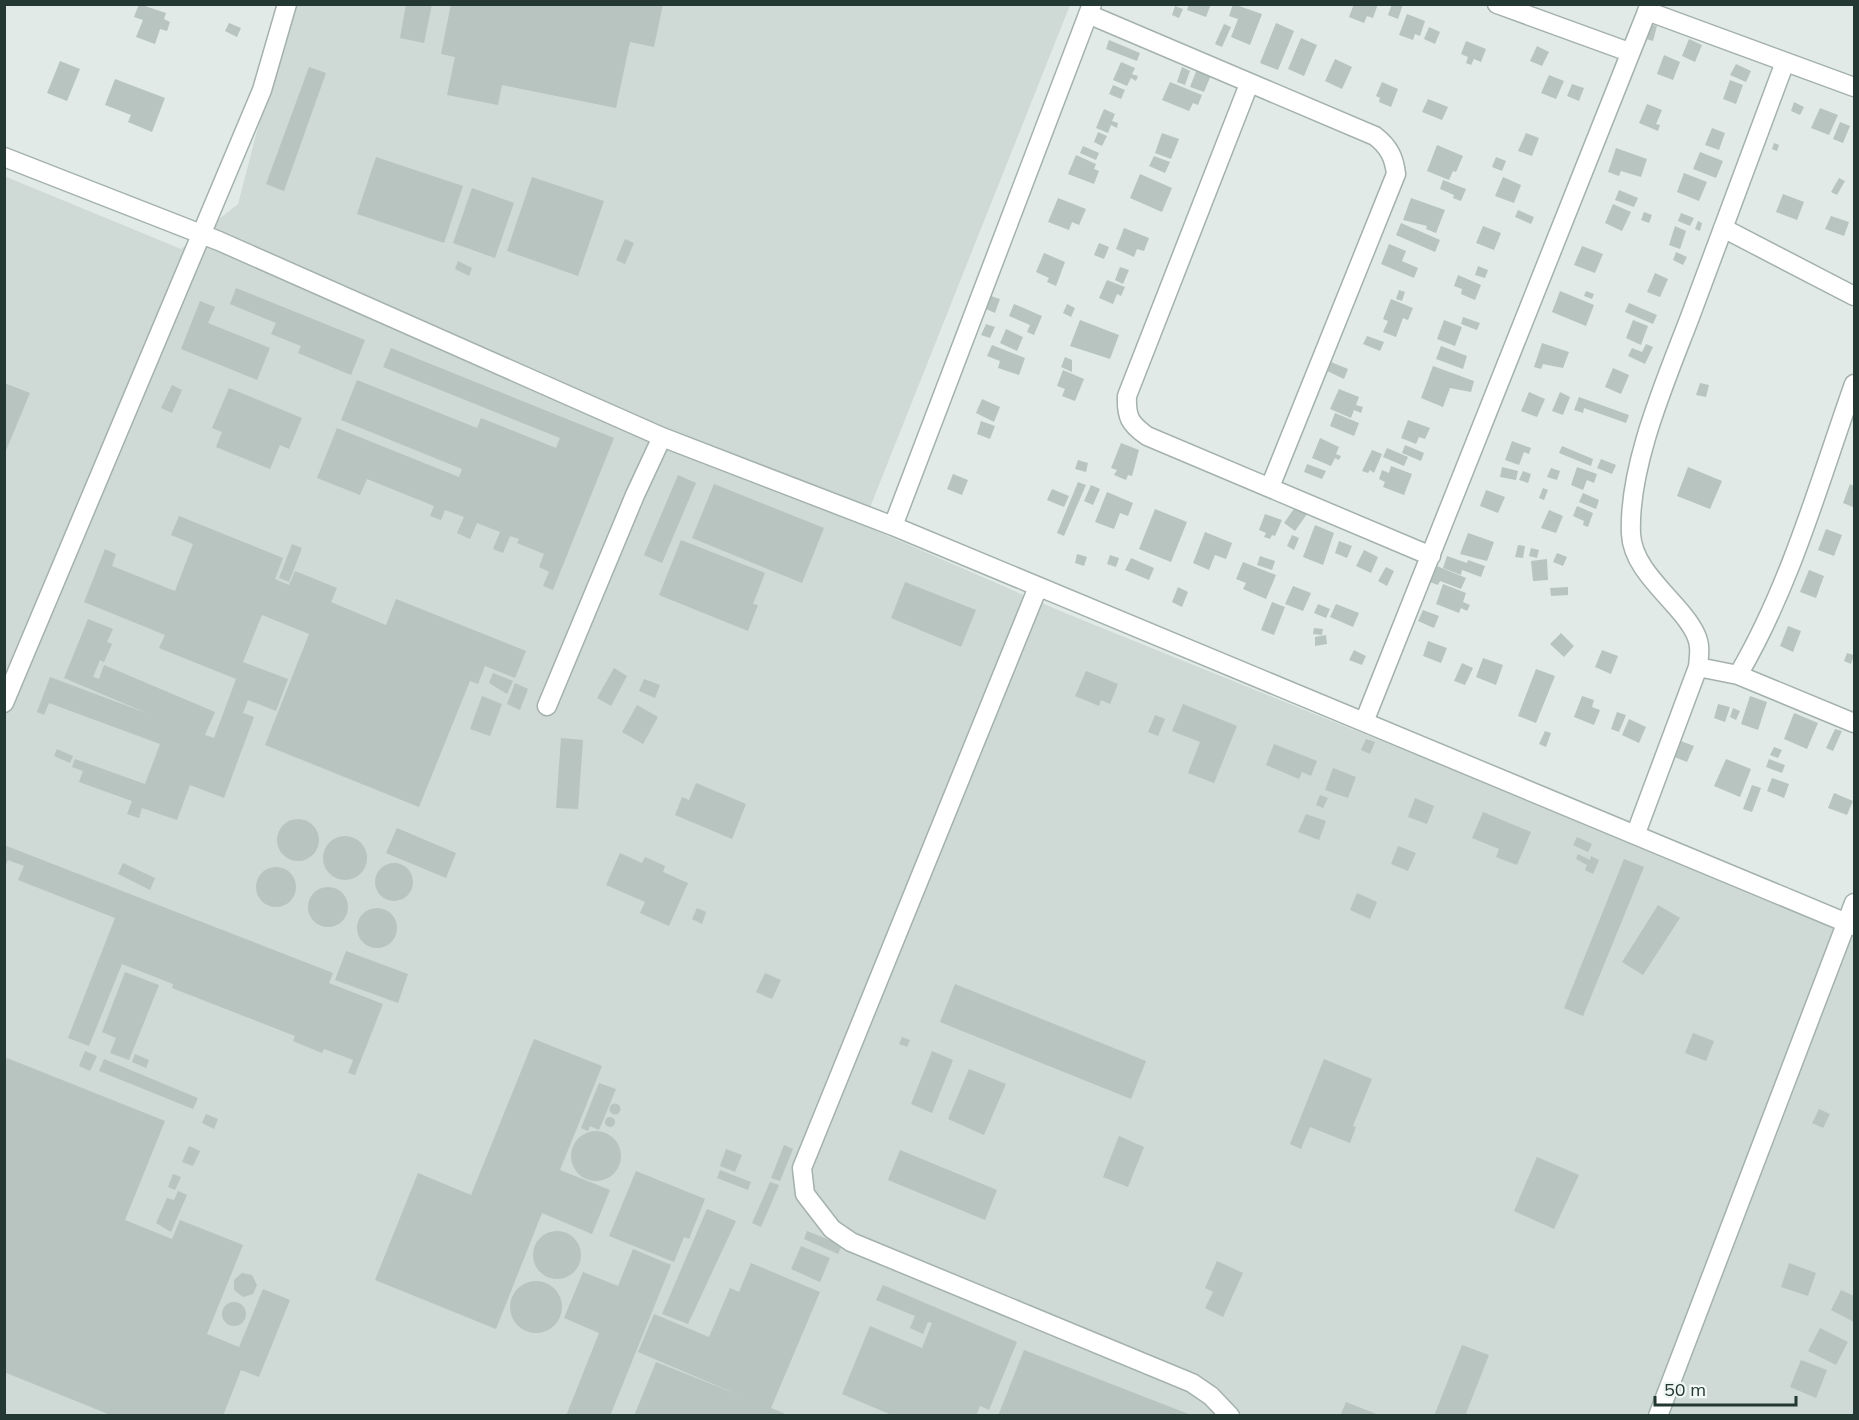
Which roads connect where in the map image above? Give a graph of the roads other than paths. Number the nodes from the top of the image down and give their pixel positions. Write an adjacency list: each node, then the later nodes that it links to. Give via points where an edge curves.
1 (287, 4): 11 (street, via 262,90)
2 (1497, 4): 5 (street)
3 (1649, 8): 5 (street); 6 (street)
4 (1090, 9): 7 (street); 16 (street)
5 (1629, 52): 17 (street)
6 (1785, 62): 8 (street); 10 (street)
7 (1249, 84): 15 (street, via 1126,396 1126,413 1132,425 1147,436); 15 (street, via 1375,136 1387,145 1396,174)
8 (1854, 87)
9 (4, 157): 11 (street)
10 (1723, 228): 12 (street); 19 (street, via 1666,382 1631,502 1631,537 1641,564 1696,634)
11 (201, 234): 14 (street); 21 (street)
12 (1854, 296)
13 (1854, 384): 20 (street, via 1770,617)
14 (662, 436): 16 (street); 22 (street)
15 (1270, 487): 17 (street)
16 (893, 526): 18 (street)
17 (1431, 556): 23 (street)
18 (1038, 587): 23 (street); 28 (street, via 802,1168 805,1194 832,1229 851,1242 1192,1383)
19 (1698, 666): 20 (street); 25 (street)
20 (1738, 675): 24 (street)
21 (4, 704)
22 (547, 706)
23 (1364, 722): 25 (street)
24 (1854, 723)
25 (1636, 833): 27 (street)
26 (1854, 903): 27 (street)
27 (1851, 924): 29 (street)
28 (1230, 1416)
29 (1658, 1416)

